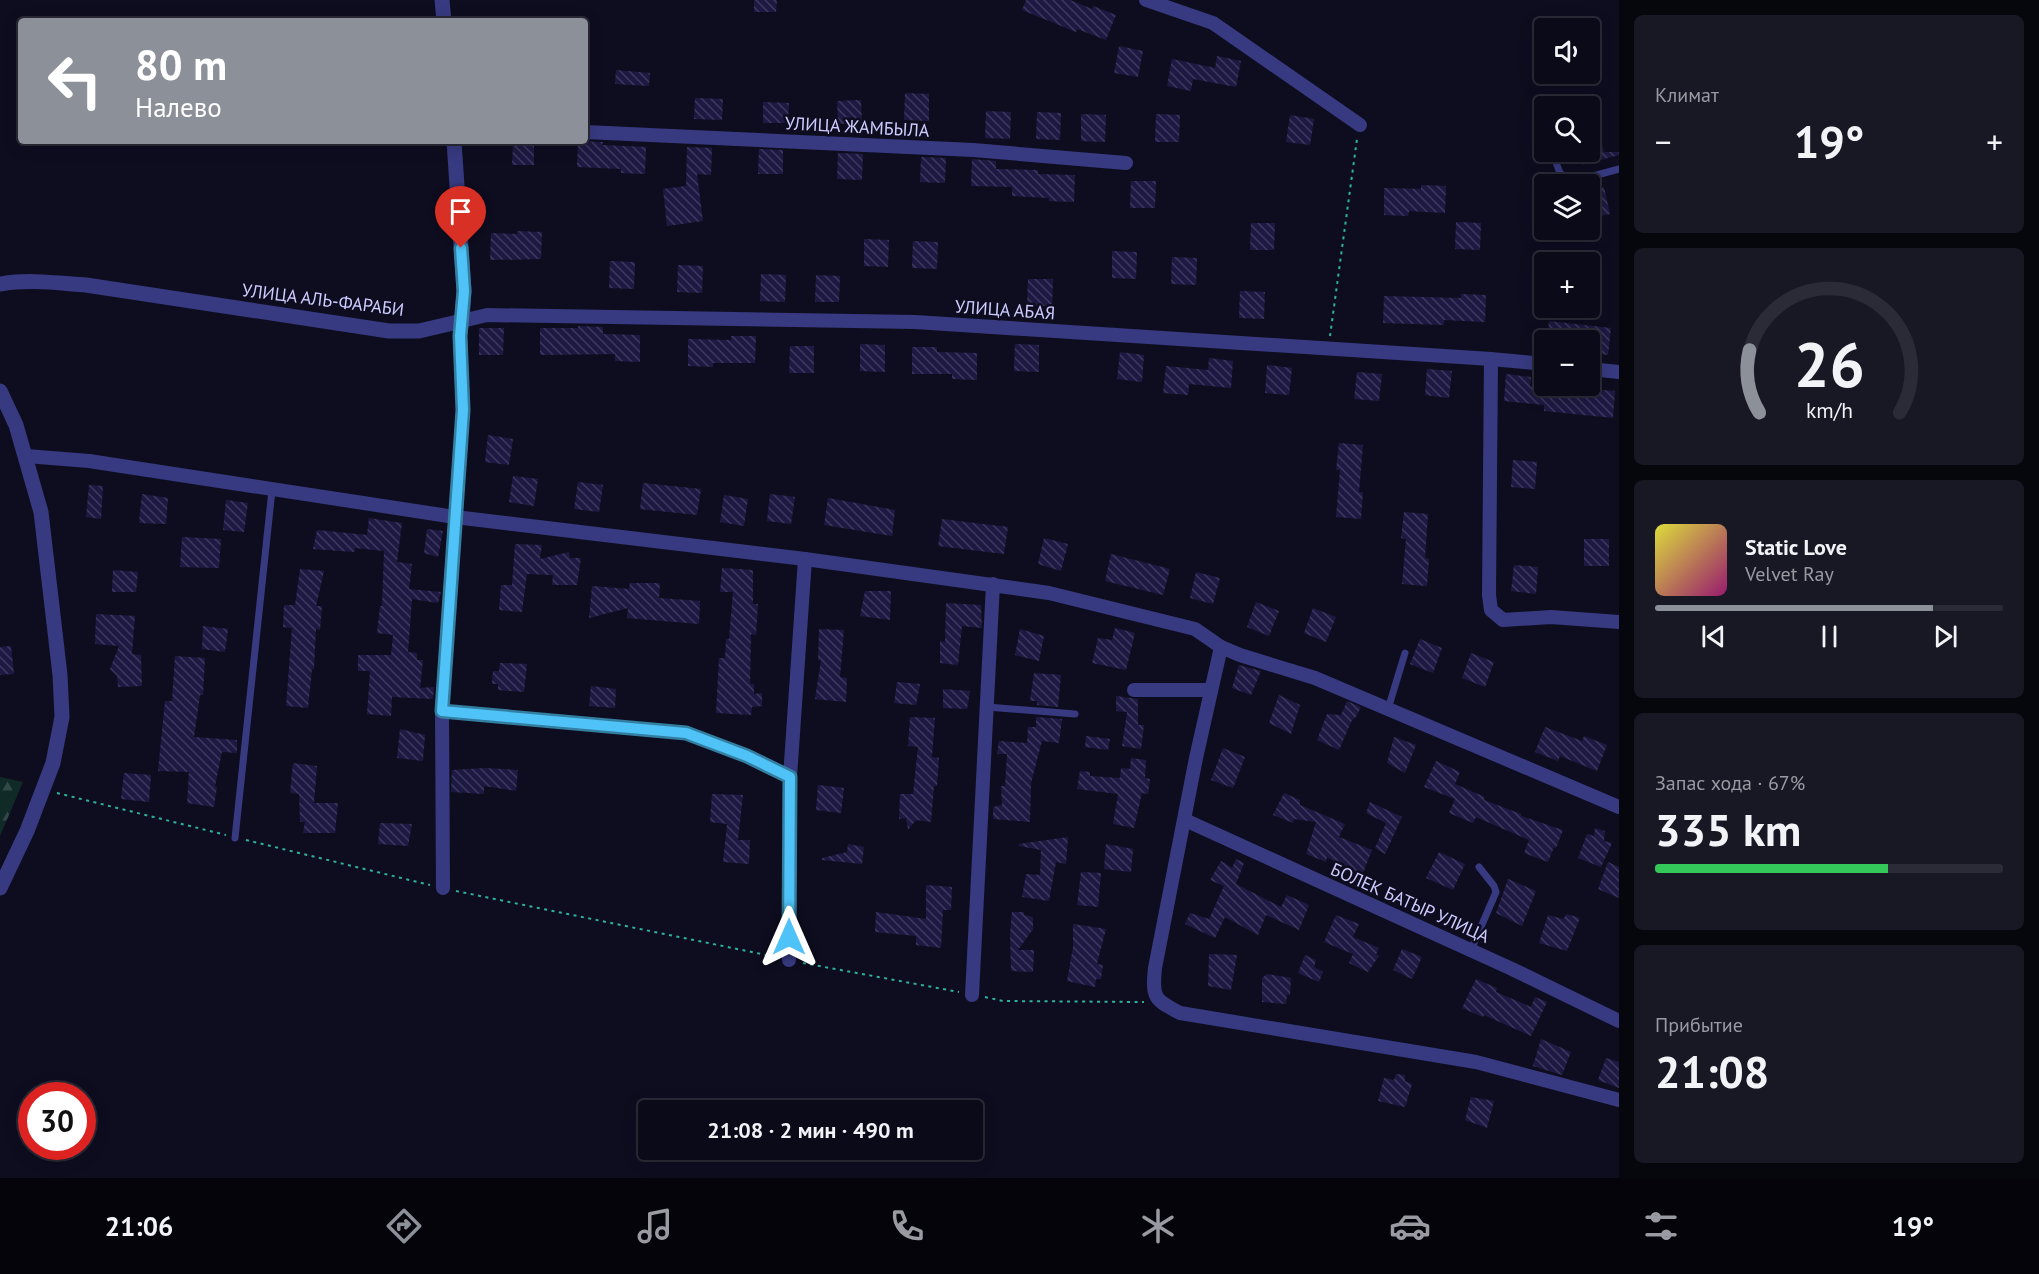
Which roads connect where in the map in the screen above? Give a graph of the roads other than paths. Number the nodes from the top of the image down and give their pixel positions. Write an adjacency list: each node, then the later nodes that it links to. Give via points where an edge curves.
1 (442, 0): 3 (street)
2 (1146, 0): 4 (street, via 1213,22)
3 (444, 18)
4 (1360, 124)
5 (588, 132): 8 (street, УЛИЦА ЖАМБЫЛА, via 973,150)
6 (454, 144): 11 (street, via 464,291)
7 (1556, 162): 9 (lane, via 1560,173 1572,182)
8 (1126, 163)
9 (1619, 169)
10 (0, 284): 11 (street, УЛИЦА АЛЬ-ФАРАБИ, via 38,281 86,285 389,331 419,330)
11 (462, 321): 12 (street, УЛИЦА АБАЯ, via 487,315 915,322); 19 (street, via 463,410)
12 (1491, 359): 13 (street, УЛИЦА АБАЯ); 22 (street, via 1491,610 1503,620 1551,617)
13 (1534, 363)
14 (1600, 370): 15 (street)
15 (1619, 372)
16 (0, 391): 17 (street)
17 (26, 456): 18 (street, via 89,461); 36 (street, via 41,512 62,717 52,763 27,831)
18 (272, 490): 19 (street); 34 (lane)
19 (455, 517): 20 (street); 29 (street)
20 (805, 559): 21 (street); 31 (street)
21 (993, 584): 23 (street, via 1049,593 1195,629); 27 (street)
22 (1619, 622)
23 (1221, 647): 26 (street); 28 (street, via 1315,678)
24 (1405, 653): 28 (lane)
25 (1134, 690): 26 (street)
26 (1211, 690): 33 (street)
27 (987, 707): 30 (lane); 40 (street)
28 (1388, 709): 32 (street)
29 (442, 711): 31 (lane, via 686,733); 37 (street)
30 (1075, 714)
31 (790, 777): 39 (street)
32 (1619, 807)
33 (1185, 820): 38 (street, БОЛЕК БАТЫР УЛИЦА); 42 (street, via 1152,988 1159,1003 1180,1013 1476,1062)
34 (235, 838)
35 (1479, 867): 38 (lane, via 1496,892)
36 (0, 888)
37 (443, 888)
38 (1472, 950): 41 (street, БОЛЕК БАТЫР УЛИЦА)
39 (789, 960)
40 (972, 995)
41 (1619, 1021)
42 (1619, 1100)

